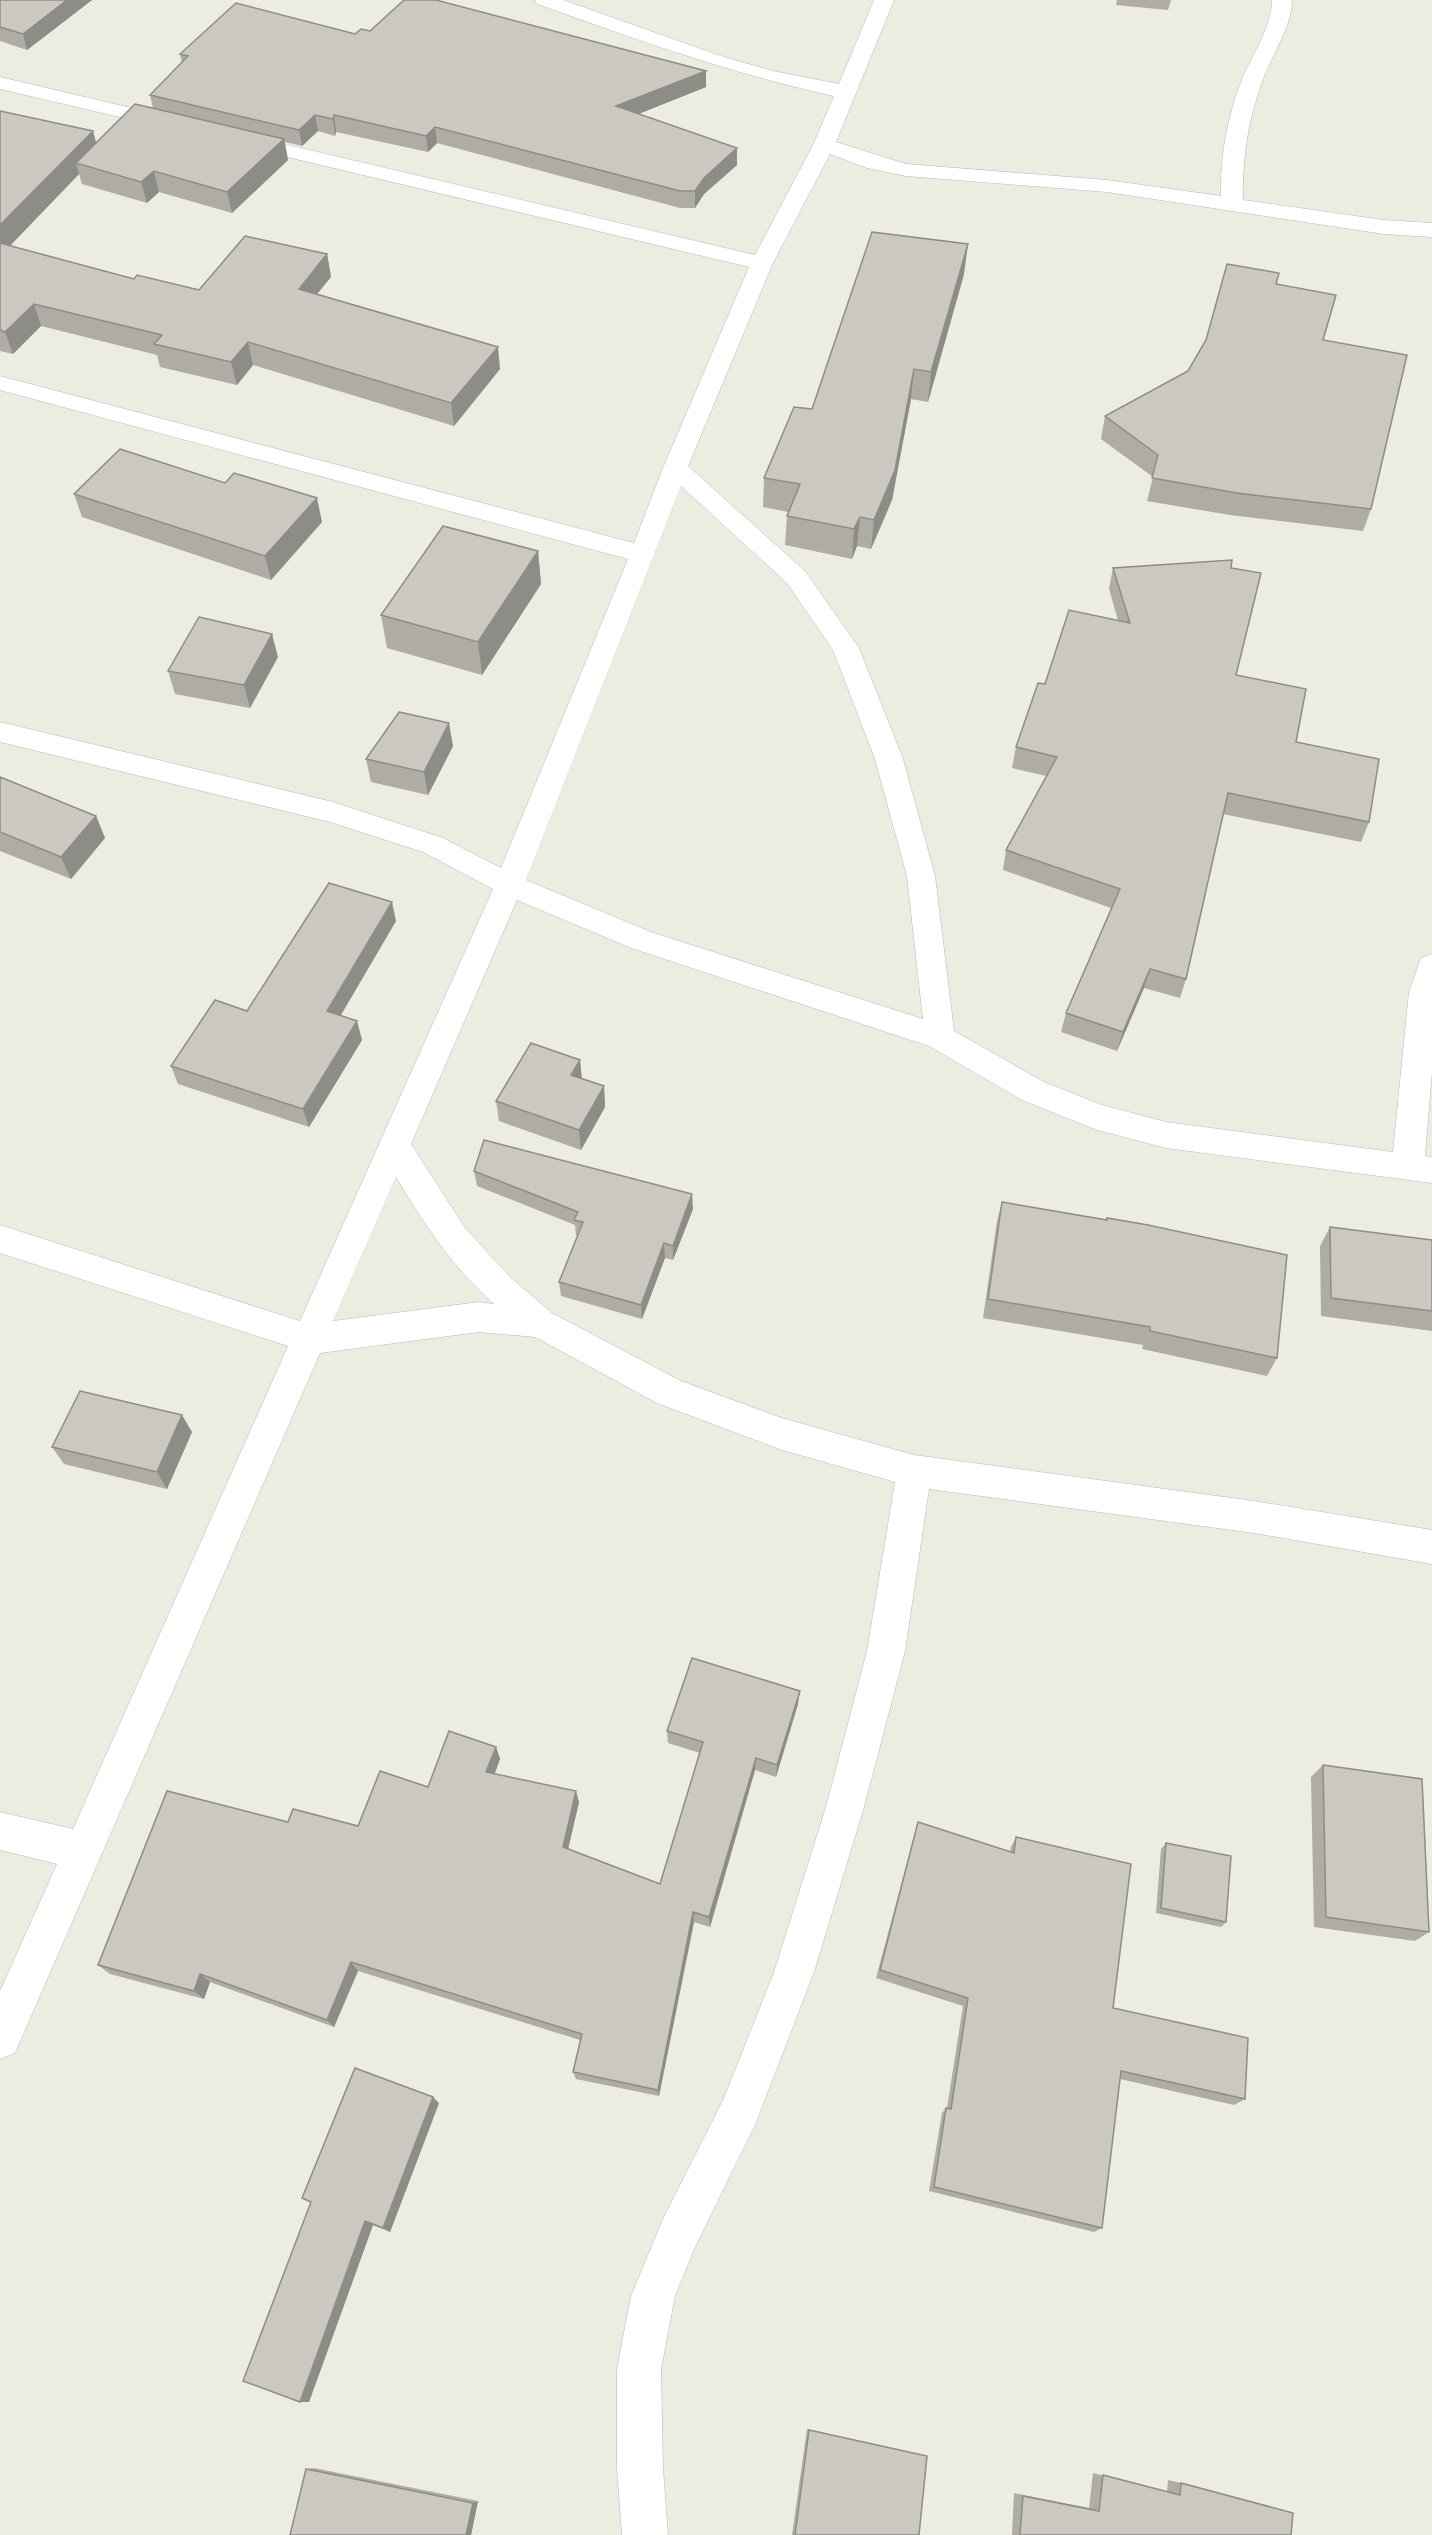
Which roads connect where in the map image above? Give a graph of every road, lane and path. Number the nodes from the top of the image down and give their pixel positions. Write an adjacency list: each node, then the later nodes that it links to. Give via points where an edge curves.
1 (544, 0): 5 (street, via 714,60)
2 (884, 0): 5 (street)
3 (1282, 0): 9 (street, via 1282,13 1241,105 1230,172)
4 (0, 83): 6 (street)
5 (847, 92): 8 (street)
6 (196, 129)
7 (219, 135): 11 (street)
8 (824, 145): 9 (street, via 906,170 1035,178); 11 (street)
9 (1232, 204): 10 (street)
10 (1432, 231)
11 (762, 264): 13 (street)
12 (0, 383): 14 (street)
13 (675, 468): 14 (street); 18 (street, via 796,577 846,648 889,759 921,876)
14 (644, 554): 16 (street)
15 (0, 732): 16 (street, via 333,812 433,845)
16 (509, 885): 18 (street, via 641,940); 19 (street)
17 (1432, 966): 20 (street, via 1420,1024)
18 (940, 1037): 20 (street, via 1033,1091 1097,1117 1166,1135)
19 (394, 1146): 22 (street, via 464,1252); 23 (street)
20 (1420, 1167)
21 (0, 1239): 23 (street)
22 (540, 1323): 23 (street, via 479,1317); 24 (street, via 669,1392 782,1434)
23 (311, 1339): 27 (street, via 219,1538)
24 (914, 1471): 25 (street, via 1254,1517); 29 (street, via 886,1651 845,1808 794,1972 740,2110 678,2234 652,2296 639,2369)
25 (1432, 1547)
26 (0, 1831): 27 (street)
27 (84, 1851): 28 (street)
28 (0, 2038)
29 (645, 2535)

